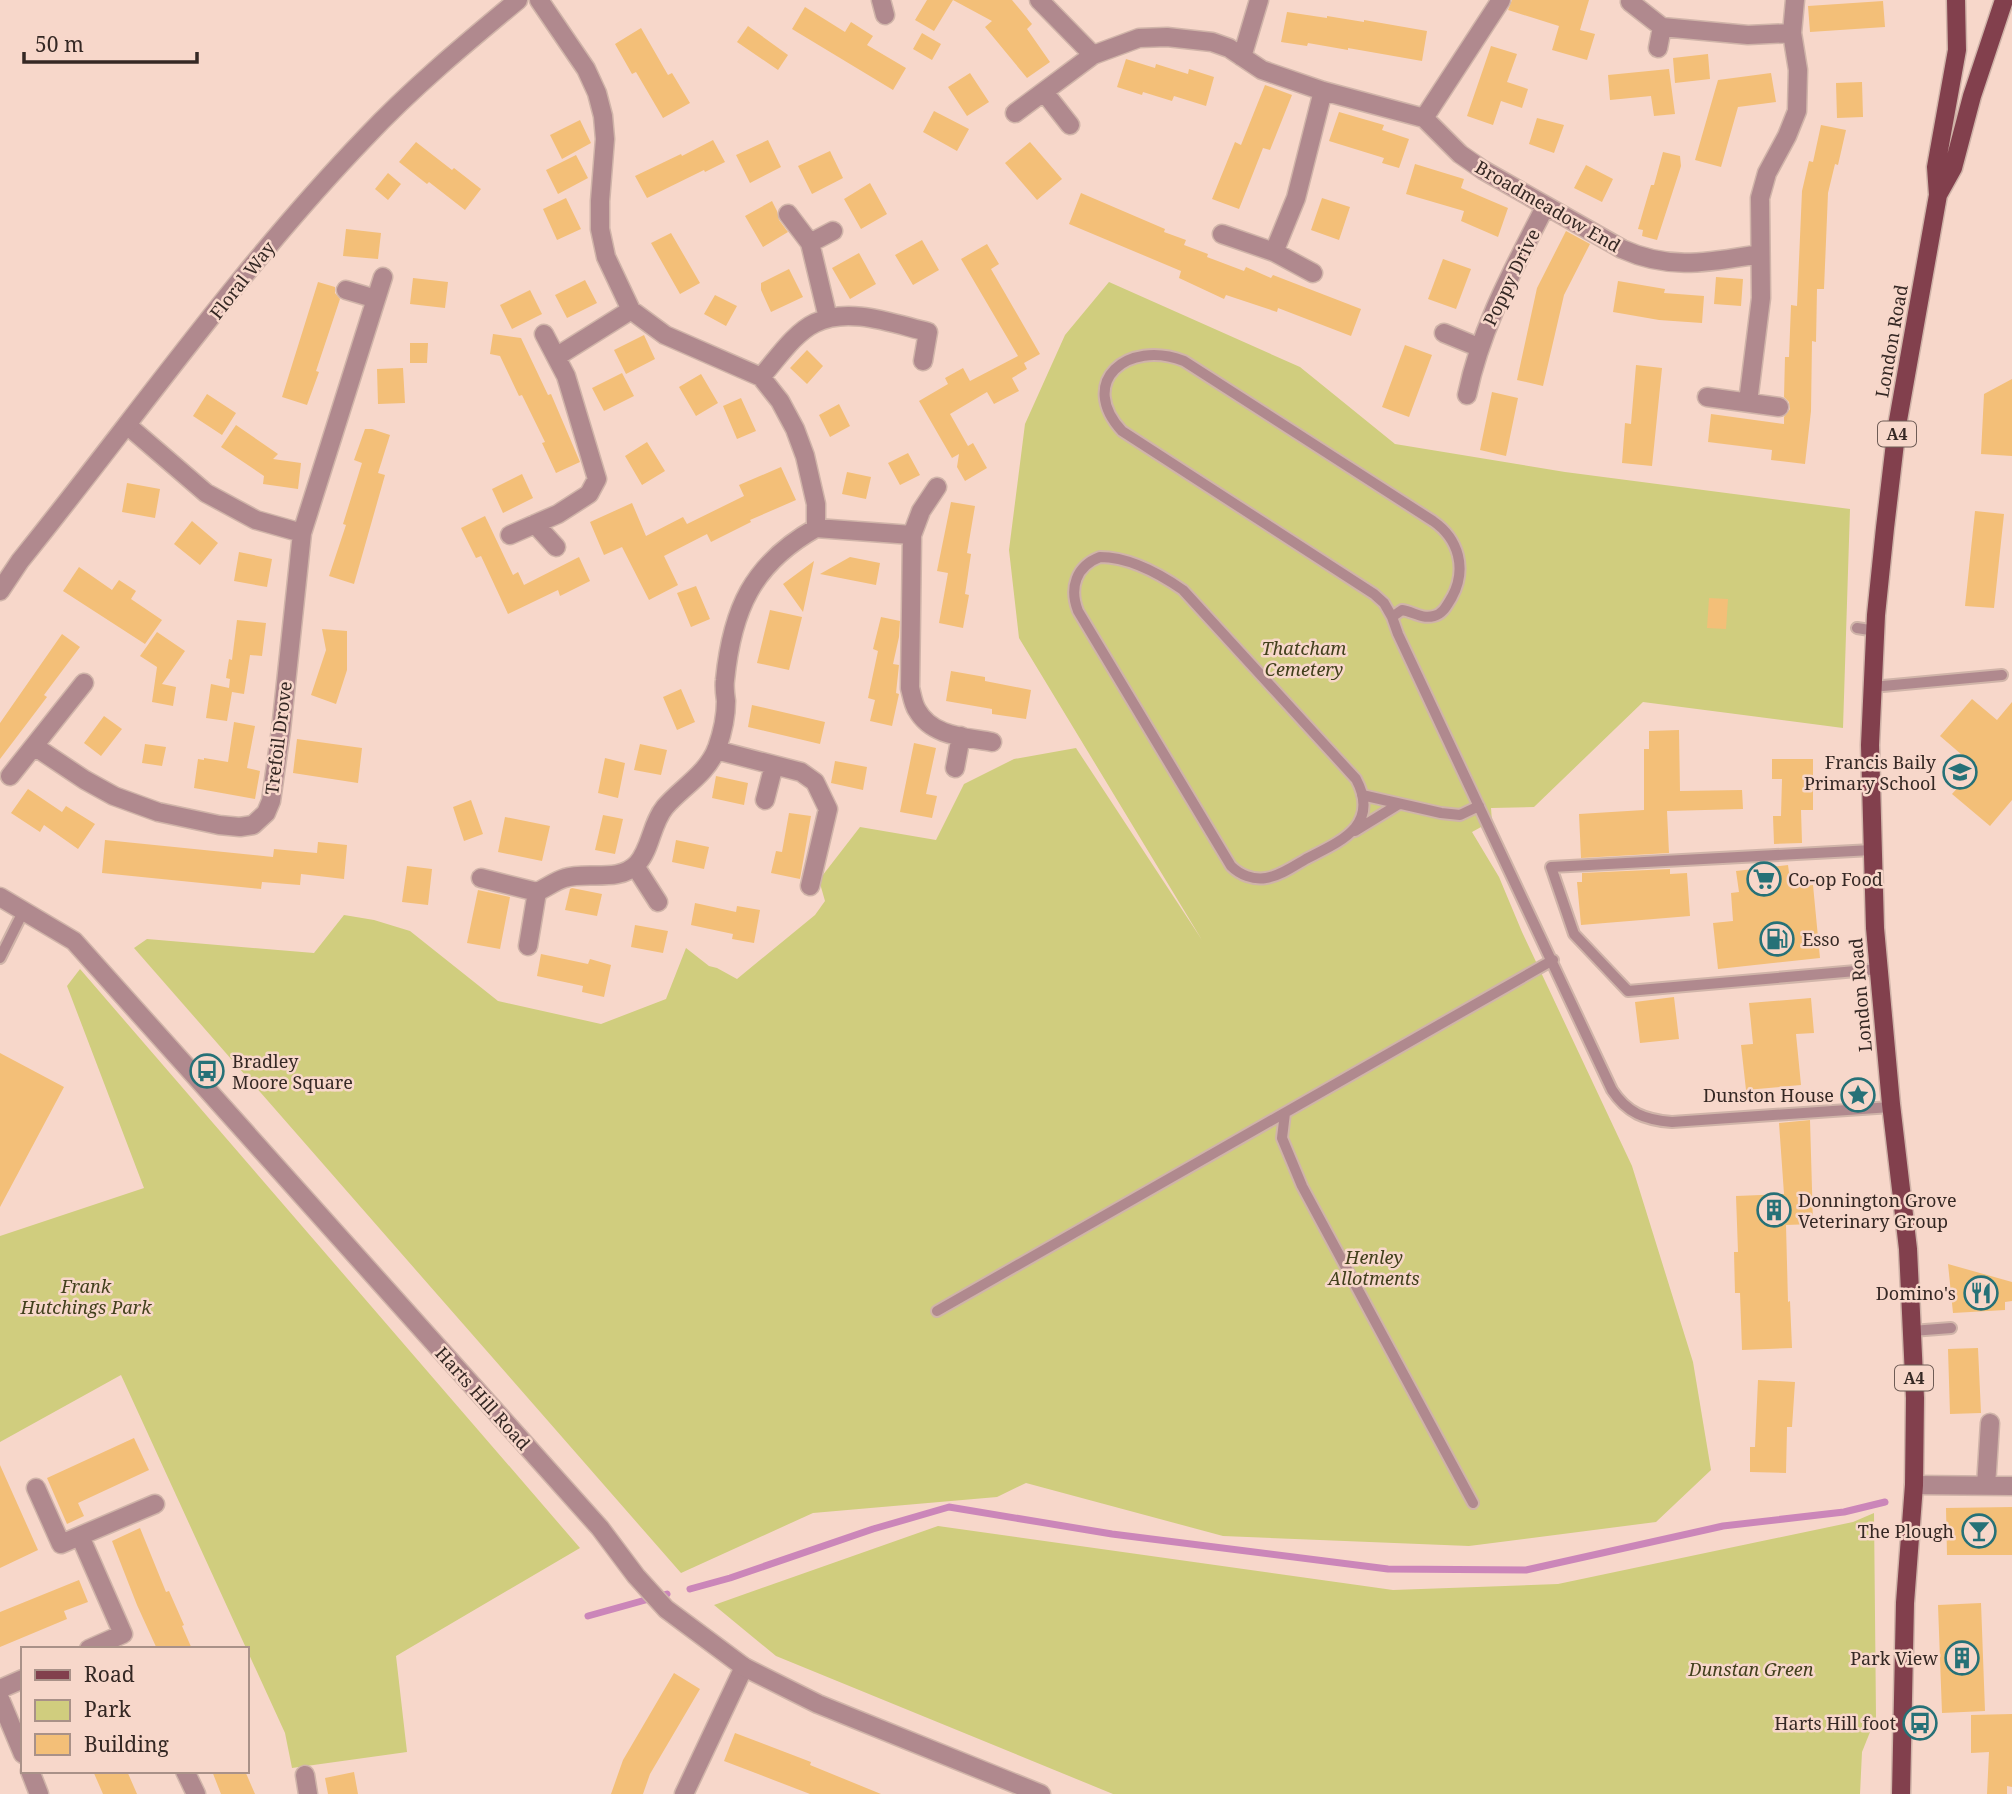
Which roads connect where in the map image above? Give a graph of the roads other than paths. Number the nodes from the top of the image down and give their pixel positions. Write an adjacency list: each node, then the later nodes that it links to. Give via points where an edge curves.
1 (518, 0): 44 (street, Floral Way, via 438,67 365,138 276,236)
2 (540, 0): 32 (street, via 586,69 604,116 600,229 606,257)
3 (1039, 0): 13 (street)
4 (1259, 0): 14 (street)
5 (1501, 0): 18 (street)
6 (1795, 0): 11 (street)
7 (1956, 0): 20 (main road, London Road / A4, via 1957,50 1936,167)
8 (2004, 0): 20 (main road, London Road / A4, via 1952,168)
9 (1630, 2): 10 (street)
10 (1662, 27): 11 (street, via 1748,35); 12 (street)
11 (1792, 33): 27 (street, via 1798,70 1797,111 1760,198)
12 (1658, 48)
13 (1093, 55): 14 (street, via 1139,38 1167,37 1212,42); 16 (street)
14 (1242, 57): 15 (street, via 1262,70)
15 (1323, 91): 18 (street); 26 (street, via 1296,198)
16 (1044, 92): 17 (street); 19 (street)
17 (1016, 113)
18 (1424, 118): 21 (street, Broadmeadow End, via 1460,154)
19 (1070, 125)
20 (1938, 195): 55 (main road, London Road / A4, via 1898,426)
21 (1545, 207): 27 (street, Broadmeadow End, via 1622,249 1662,263); 36 (street, Poppy Drive)
22 (788, 214): 25 (street)
23 (833, 231): 25 (street)
24 (1222, 234): 26 (street)
25 (810, 243): 33 (street)
26 (1274, 252): 28 (street)
27 (1760, 254): 42 (street, via 1761,298)
28 (1313, 273)
29 (383, 277): 31 (street, Trefoil Drove)
30 (346, 290): 31 (street)
31 (376, 299): 48 (street, Trefoil Drove)
32 (631, 310): 37 (street); 39 (street, via 664,335)
33 (828, 318): 38 (street, via 930,324); 39 (street, via 799,335)
34 (1444, 333): 36 (street, Poppy Drive)
35 (544, 334): 37 (street)
36 (1478, 347): 40 (street, Poppy Drive)
37 (556, 356): 46 (street, via 597,479 589,494)
38 (923, 361)
39 (761, 377): 47 (street, via 785,410 805,456 816,504)
40 (1467, 395)
41 (1707, 397): 42 (street)
42 (1748, 402): 43 (street)
43 (1779, 407)
44 (127, 425): 48 (street, via 206,493 256,520); 52 (street, Floral Way)
45 (937, 487): 49 (street)
46 (535, 524): 50 (street); 51 (street)
47 (816, 528): 49 (street); 62 (street, via 792,542 767,566 735,618)
48 (302, 533): 61 (street, Trefoil Drove, via 272,789 269,808 260,821 232,827 158,813 114,796)
49 (912, 535): 59 (street, via 910,688 917,710 928,723 943,733)
50 (510, 536)
51 (556, 547)
52 (0, 591)
53 (1392, 617): 53 (lane, via 1402,610 1425,617 1445,610 1456,588 1460,563 1445,529 1184,361 1151,354 1130,357 1116,367 1105,397 1110,416 1122,432 1374,594); 69 (lane)
54 (1857, 628): 55 (lane)
55 (1876, 631): 58 (main road, London Road / A4)
56 (2002, 675): 58 (lane)
57 (84, 683): 61 (street)
58 (1872, 687): 71 (main road, London Road / A4)
59 (961, 736): 60 (street); 64 (street)
60 (992, 742)
61 (34, 746): 65 (street)
62 (716, 750): 63 (street); 72 (street, via 692,784 665,807)
63 (774, 765): 67 (street); 74 (street, via 801,772 815,782 828,809)
64 (955, 768)
65 (10, 776)
66 (1362, 795): 68 (lane); 70 (lane, via 1361,817); 70 (lane, via 1356,779 1183,590 1115,558 1100,557 1084,566 1075,581 1073,597 1078,611 1236,872 1259,879 1274,876)
67 (765, 800)
68 (1399, 804): 69 (lane, via 1460,815); 70 (lane)
69 (1479, 806): 81 (lane)
70 (1353, 833)
71 (1872, 849): 82 (main road, London Road / A4); 82 (lane, via 1552,867 1574,934 1628,991)
72 (635, 866): 75 (street, via 617,873 566,877); 77 (street)
73 (481, 878): 75 (street)
74 (810, 886)
75 (537, 892): 79 (street)
76 (0, 897): 78 (street, Harts Hill Road)
77 (658, 902)
78 (23, 912): 80 (lane); 98 (street, Harts Hill Road, via 74,941 600,1528 666,1609)
79 (528, 946)
80 (0, 958)
81 (1553, 960): 83 (lane, via 1612,1090 1628,1110 1640,1116 1672,1122); 84 (lane)
82 (1879, 969): 83 (main road, London Road / A4)
83 (1891, 1107): 87 (main road, London Road / A4, via 1908,1249)
84 (1285, 1113): 85 (lane); 93 (lane, via 1282,1138 1302,1186)
85 (937, 1311)
86 (1951, 1328): 87 (lane)
87 (1912, 1331): 89 (main road, London Road / A4)
88 (1990, 1423): 90 (street)
89 (1914, 1485): 90 (street); 111 (main road, London Road / A4, via 1905,1603)
90 (1986, 1486): 91 (street)
91 (2012, 1486)
92 (36, 1488): 95 (street, via 61,1544)
93 (1473, 1503)
94 (155, 1504): 95 (street)
95 (79, 1536): 96 (street)
96 (126, 1641): 97 (street)
97 (98, 1647)
98 (744, 1667): 109 (street); 110 (street, Harts Hill Road, via 818,1704)
99 (21, 1680): 100 (street)
100 (0, 1689)
101 (0, 1699): 102 (street)
102 (21, 1749)
103 (31, 1773): 106 (street)
104 (186, 1773): 107 (street)
105 (305, 1775): 108 (street)
106 (39, 1794)
107 (196, 1794)
108 (308, 1794)
109 (684, 1794)
110 (1041, 1794)
111 (1901, 1794)

